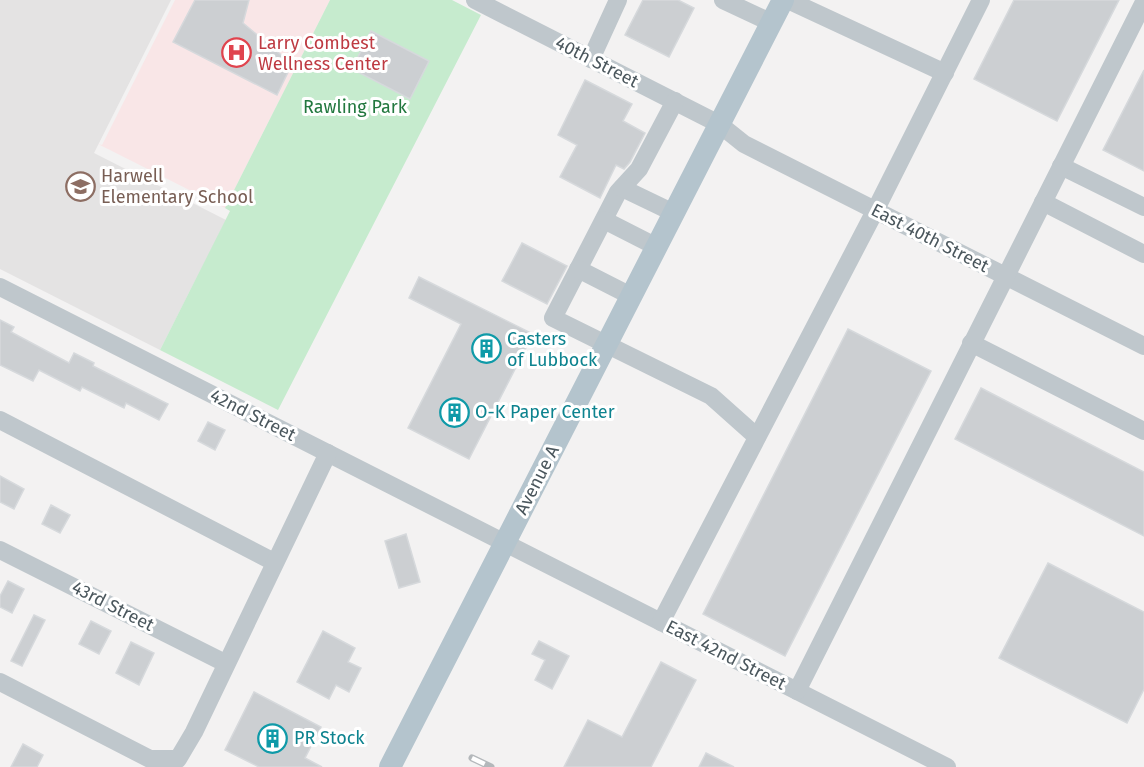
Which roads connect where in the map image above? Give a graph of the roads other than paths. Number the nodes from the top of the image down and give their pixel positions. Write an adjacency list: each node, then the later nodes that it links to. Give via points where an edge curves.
1 (475, 0): 10 (street, 40th Street)
2 (618, 0): 10 (street)
3 (723, 0): 8 (street)
4 (783, 0): 8 (main road, Avenue A)
5 (788, 0): 11 (street)
6 (981, 0): 11 (street)
7 (1144, 3): 9 (street)
8 (772, 23): 13 (main road, Avenue A)
9 (1138, 31): 14 (street)
10 (591, 59): 12 (street, 40th Street)
11 (945, 73): 18 (street)
12 (675, 101): 13 (street, 40th Street); 15 (street, via 639,169)
13 (719, 124): 18 (street, East 40th Street, via 744,144); 19 (main road, Avenue A)
14 (1061, 166): 16 (street); 17 (street)
15 (622, 188): 19 (street); 20 (street)
16 (1043, 202): 22 (street); 24 (street)
17 (1144, 207)
18 (875, 211): 24 (street, East 40th Street); 32 (street)
19 (674, 213): 21 (main road, Avenue A)
20 (604, 220): 21 (street); 23 (street)
21 (657, 247): 26 (main road, Avenue A)
22 (1144, 254)
23 (578, 269): 26 (street); 28 (street, via 553,318)
24 (1005, 276): 27 (street); 29 (street, East 40th Street)
25 (0, 287): 33 (street, 42nd Street)
26 (631, 296): 28 (main road, Avenue A)
27 (971, 343): 31 (street); 40 (street)
28 (606, 345): 32 (street, via 711,396); 34 (main road, Avenue A)
29 (1144, 346)
30 (0, 420): 36 (street)
31 (1144, 431)
32 (757, 437): 37 (street)
33 (328, 453): 34 (street, 42nd Street); 36 (street)
34 (505, 543): 37 (street, East 42nd Street); 42 (main road, Avenue A)
35 (0, 550): 38 (street, 43rd Street)
36 (274, 562): 38 (street)
37 (661, 622): 40 (street, East 42nd Street)
38 (225, 663): 41 (street, via 194,732 178,759)
39 (0, 682): 41 (street, via 150,759)
40 (797, 691): 43 (street, East 42nd Street)
41 (167, 763)
42 (390, 767)
43 (947, 767)

